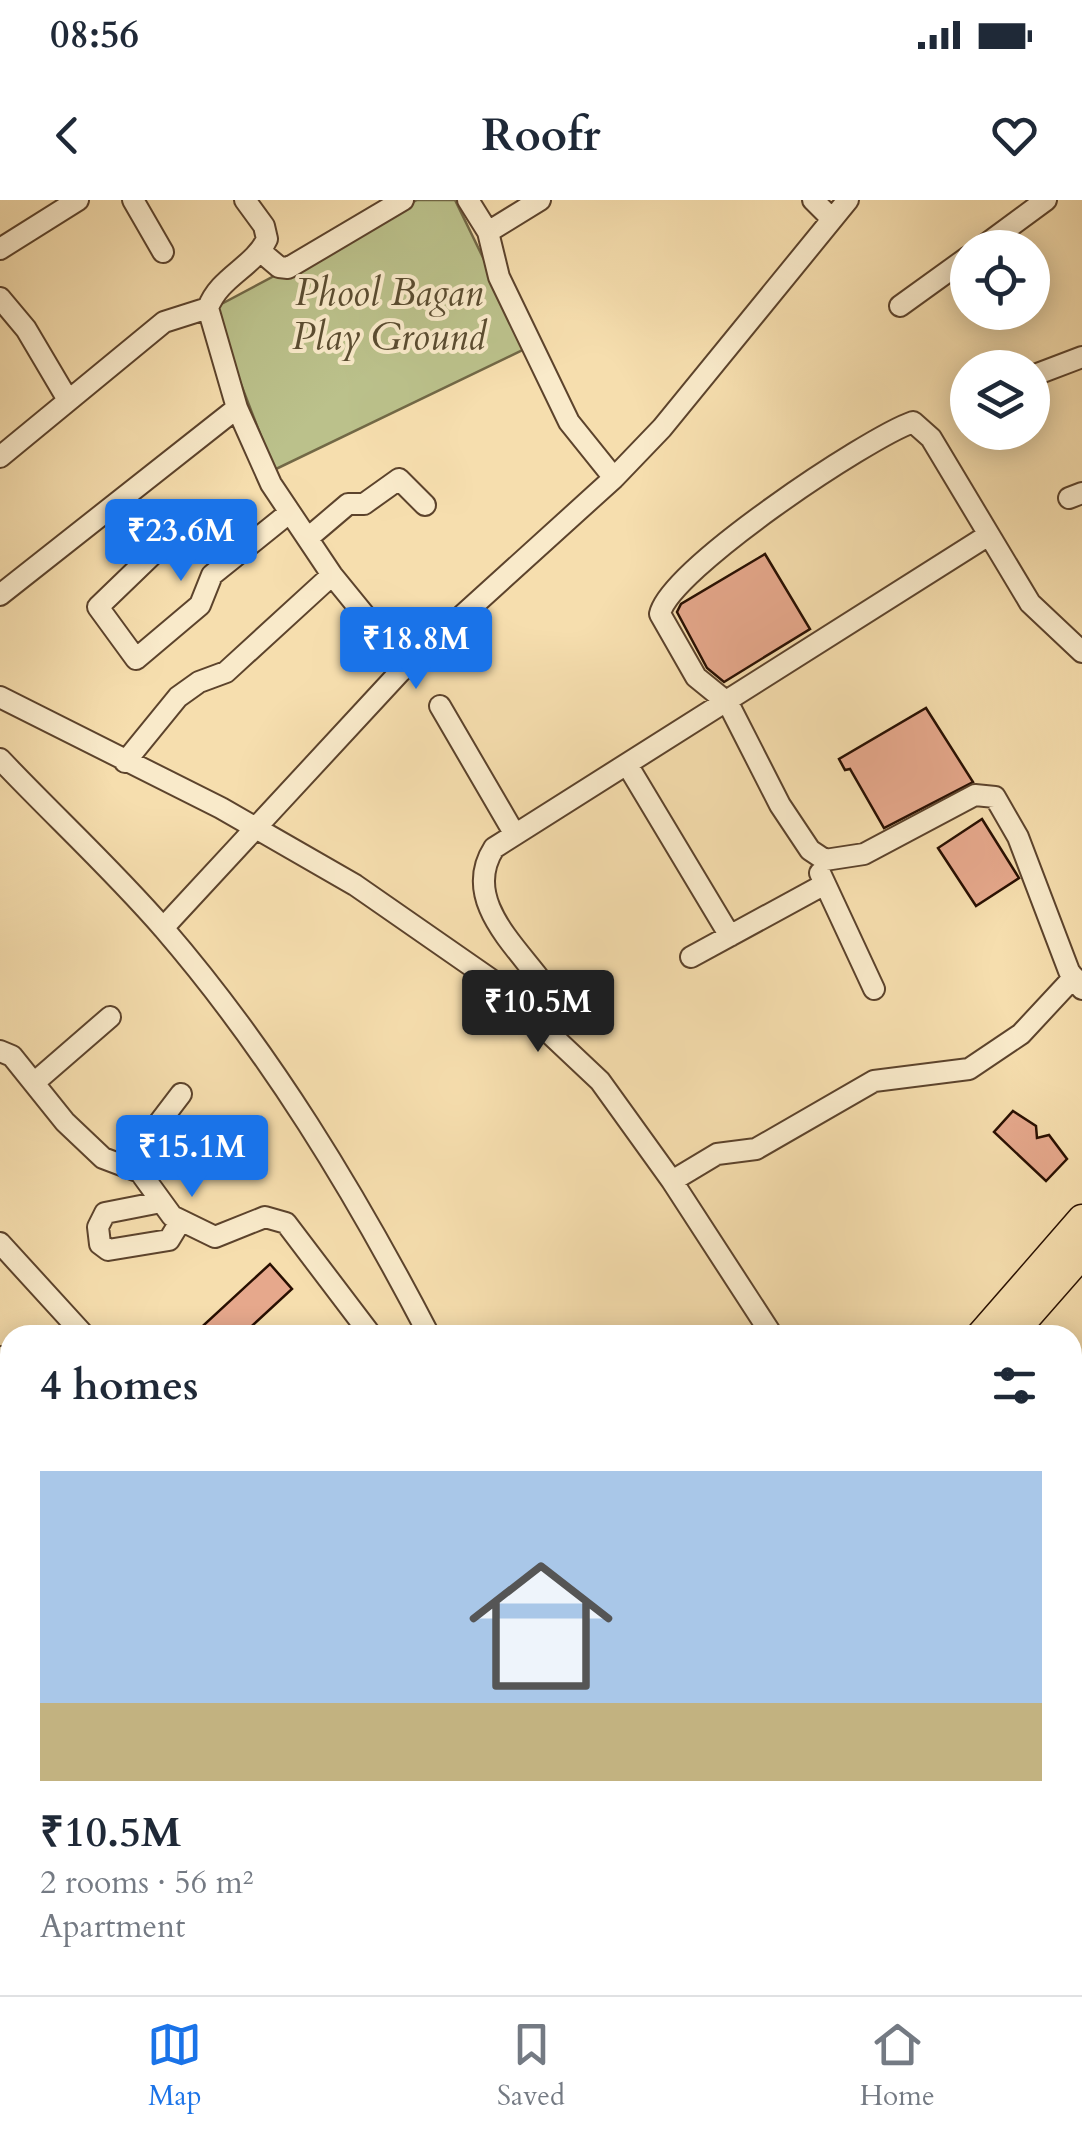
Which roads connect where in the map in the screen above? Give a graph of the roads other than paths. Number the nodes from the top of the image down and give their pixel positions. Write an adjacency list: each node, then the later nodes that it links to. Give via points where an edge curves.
1 (78, 200): 13 (street)
2 (133, 200): 15 (street)
3 (245, 200): 14 (street, via 267,231)
4 (403, 200): 14 (street, via 288,268)
5 (468, 200): 12 (street)
6 (540, 200): 12 (street)
7 (812, 200): 10 (street)
8 (848, 200): 10 (street)
9 (1046, 200): 11 (street)
10 (832, 218): 25 (street, via 684,403)
11 (1005, 230)
12 (488, 232): 25 (street, via 499,277 568,422)
13 (0, 249)
14 (260, 251): 19 (street, via 223,283)
15 (164, 252)
16 (950, 270): 18 (street)
17 (0, 298): 22 (street)
18 (900, 306)
19 (208, 308): 22 (street, via 164,322); 23 (street)
20 (1082, 358): 21 (street)
21 (1050, 370)
22 (68, 400): 24 (street)
23 (237, 408): 27 (street); 32 (street)
24 (0, 457)
25 (614, 478): 34 (street)
26 (425, 504): 29 (street, via 399,480 364,504 348,504)
27 (289, 513): 29 (street); 30 (street, via 212,575 196,610 136,659 98,608)
28 (987, 536): 33 (street, via 1043,620); 36 (street); 36 (street, via 922,424 904,425 855,455 747,526 663,602 660,614 696,678)
29 (308, 538): 31 (street)
30 (154, 553)
31 (332, 575): 34 (street, via 389,646); 39 (street, via 226,672 178,697)
32 (0, 595)
33 (1082, 652)
34 (400, 672): 41 (street)
35 (0, 698): 39 (street)
36 (728, 703): 40 (street); 43 (street)
37 (440, 706): 42 (street)
38 (0, 759): 45 (street)
39 (125, 762): 41 (street)
40 (628, 766): 42 (street); 46 (street)
41 (254, 827): 45 (street); 56 (street, via 355,884 496,982 600,1081)
42 (514, 832): 48 (street, via 486,860 483,895)
43 (810, 850): 44 (street); 49 (street, via 825,860 864,854 975,795 994,796 1018,836)
44 (826, 884): 46 (street); 50 (street)
45 (164, 928): 64 (street, via 314,1129)
46 (730, 936): 47 (street)
47 (691, 957)
48 (542, 982)
49 (1078, 983): 56 (street, via 969,1069 874,1081 756,1148 718,1154)
50 (874, 989)
51 (110, 1017): 53 (street)
52 (0, 1051): 53 (street)
53 (35, 1082): 55 (street, via 103,1158)
54 (180, 1094): 55 (street, via 152,1132)
55 (140, 1172): 57 (street)
56 (672, 1182): 65 (street)
57 (161, 1202): 59 (street); 59 (street, via 106,1213 98,1227 100,1244 108,1250 169,1240)
58 (1082, 1219): 66 (main road)
59 (180, 1222): 63 (street, via 215,1236 258,1218 280,1218)
60 (0, 1243): 62 (street)
61 (1082, 1254): 67 (main road)
62 (75, 1325)
63 (363, 1325)
64 (424, 1325)
65 (765, 1325)
66 (990, 1325)
67 (1021, 1325)

